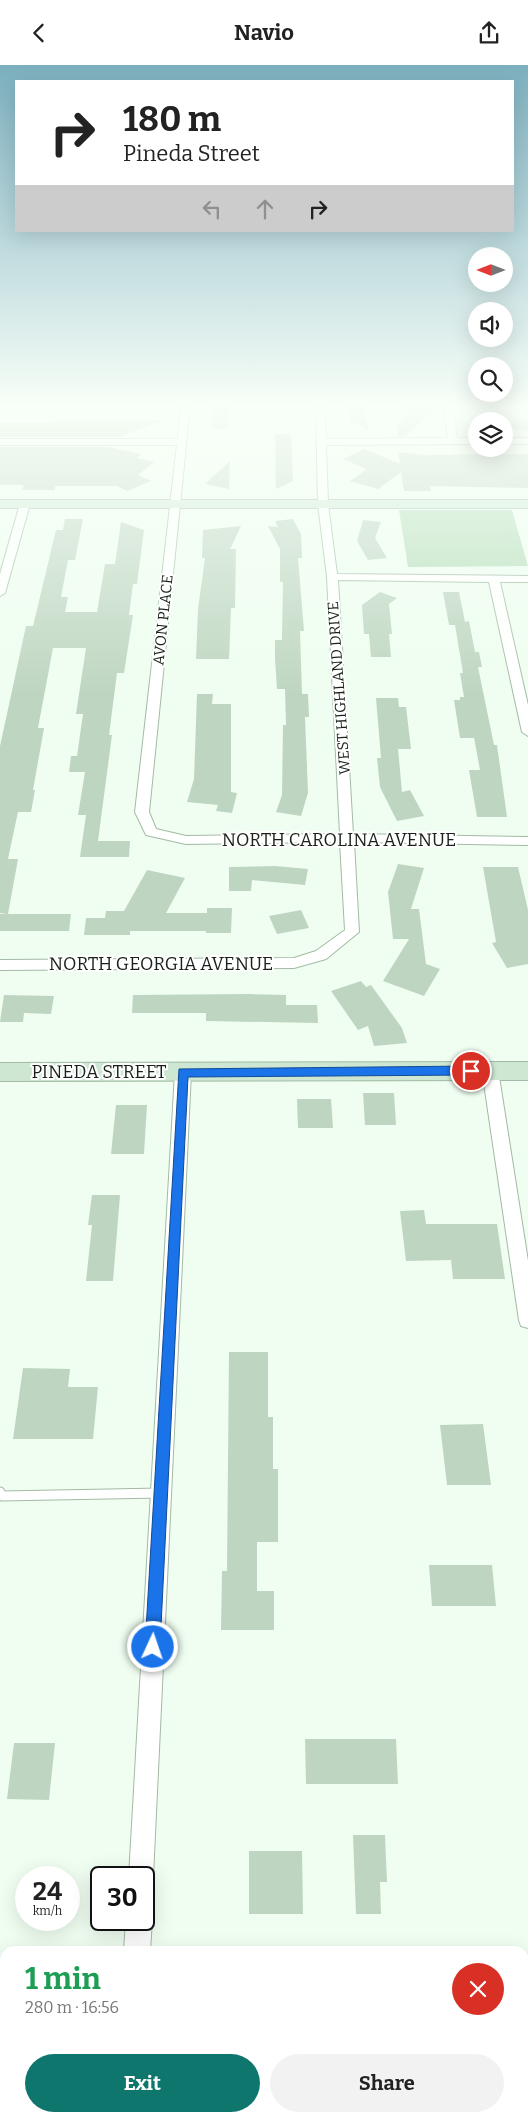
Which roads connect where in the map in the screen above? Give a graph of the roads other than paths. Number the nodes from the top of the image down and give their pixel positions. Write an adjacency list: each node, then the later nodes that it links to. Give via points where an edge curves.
1 (176, 503): 3 (street); 4 (street); 11 (street, AVON PLACE, via 142,812)
2 (0, 504): 3 (street)
3 (25, 504): 9 (street)
4 (323, 504): 5 (street); 6 (street, WEST HIGHLAND DRIVE)
5 (528, 505)
6 (332, 577): 7 (street); 12 (street, WEST HIGHLAND DRIVE)
7 (494, 579): 8 (street); 10 (street)
8 (528, 579)
9 (0, 593)
10 (528, 732)
11 (151, 832): 12 (street, NORTH CAROLINA AVENUE, via 186,840)
12 (348, 838): 13 (street, NORTH CAROLINA AVENUE); 14 (street, WEST HIGHLAND DRIVE, via 352,932)
13 (528, 841)
14 (321, 955): 15 (street, NORTH GEORGIA AVENUE, via 294,963)
15 (0, 965)
16 (490, 1070): 17 (street, PINEDA STREET); 19 (street, PINEDA STREET); 20 (street)
17 (528, 1071)
18 (0, 1072): 19 (street, PINEDA STREET)
19 (183, 1072): 22 (street)
20 (528, 1320)
21 (0, 1492): 22 (lane, via 2,1496)
22 (161, 1493): 23 (street)
23 (142, 1866)
24 (138, 1931): 25 (street)
25 (137, 1946)

